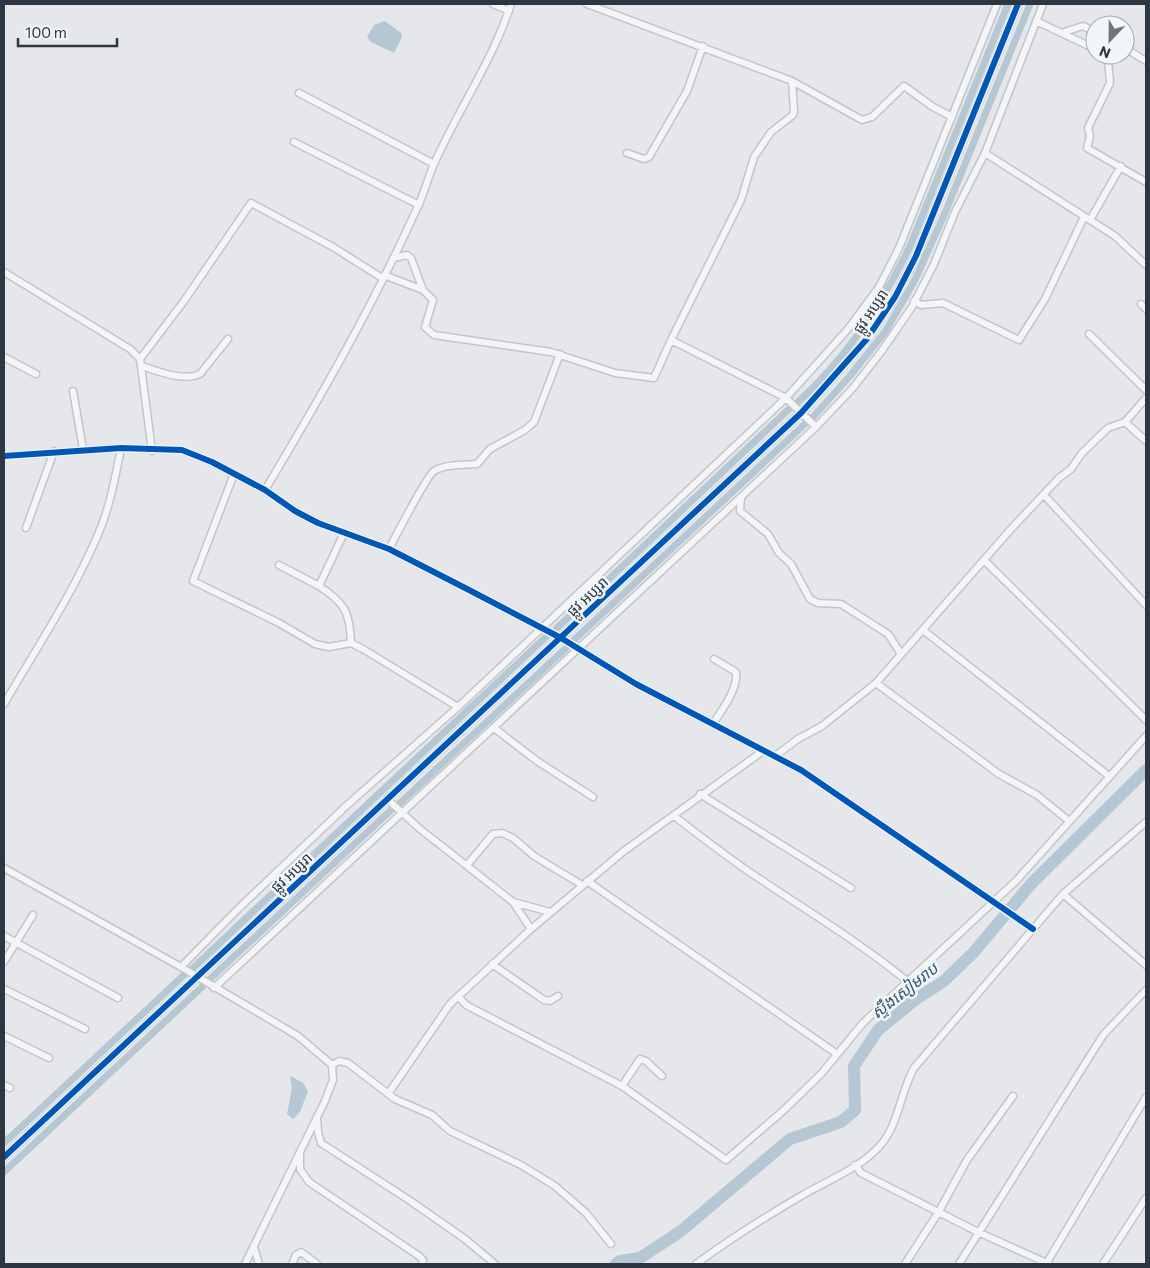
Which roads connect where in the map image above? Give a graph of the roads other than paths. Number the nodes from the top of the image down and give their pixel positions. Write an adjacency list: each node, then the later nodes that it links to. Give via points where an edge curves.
1 (492, 4): 7 (street)
2 (511, 4): 7 (street)
3 (587, 4): 12 (street)
4 (997, 4): 18 (street)
5 (1018, 4): 46 (street, ផ្លូវ អប្សរា, via 916,256 895,297 866,340)
6 (1043, 4): 8 (street)
7 (509, 11): 22 (street, via 483,71)
8 (1036, 21): 10 (street); 21 (street)
9 (1085, 27): 10 (street)
10 (1061, 33): 11 (street)
11 (1085, 44)
12 (703, 46): 16 (street); 20 (street, via 687,90 649,158 644,160)
13 (1135, 54): 14 (street)
14 (1146, 61)
15 (1108, 65): 23 (street, via 1110,83 1088,128 1087,148)
16 (792, 80): 18 (street, via 862,120 872,117 904,86); 37 (street, via 793,116 771,132 754,157 741,200)
17 (299, 93): 22 (street)
18 (952, 117): 44 (street, via 899,248 879,287 848,329)
19 (294, 142): 25 (street)
20 (627, 153)
21 (984, 153): 26 (street); 32 (street)
22 (434, 164): 25 (street)
23 (1121, 166): 24 (street); 26 (street)
24 (1146, 182)
25 (418, 205): 27 (street)
26 (1088, 218): 28 (street, via 1121,240); 32 (street, via 1019,340 942,303 921,305)
27 (393, 258): 30 (street); 31 (street, via 407,255 411,258)
28 (1146, 264)
29 (4, 272): 40 (street, via 130,349)
30 (383, 276): 31 (street); 40 (street, via 251,203); 56 (street, via 336,367)
31 (423, 290): 38 (street, via 433,300 425,324 430,333)
32 (914, 302): 48 (street, via 881,352)
33 (1141, 304): 34 (street)
34 (1146, 309)
35 (1089, 334): 42 (street)
36 (228, 339): 40 (street, via 194,377 184,378)
37 (671, 340): 38 (street, via 654,378 614,373); 44 (street)
38 (560, 354): 61 (street, via 534,422 490,448 477,464 438,469 428,474)
39 (4, 357): 41 (street)
40 (140, 363): 53 (street)
41 (36, 374)
42 (1146, 390)
43 (73, 392): 51 (street)
44 (786, 398): 46 (street); 66 (street)
45 (1146, 398): 47 (street)
46 (801, 413): 48 (street); 68 (street, ផ្លូវ អប្សរា)
47 (1124, 422): 49 (street); 57 (street, via 1105,430)
48 (816, 428): 58 (street)
49 (1146, 441)
50 (121, 448): 51 (street); 53 (street); 74 (street, via 109,505 98,536 81,572)
51 (83, 449): 52 (street)
52 (54, 451): 54 (street); 59 (street)
53 (152, 451): 55 (street, via 182,450)
54 (4, 456)
55 (234, 474): 56 (street); 69 (street, via 193,581 315,644 329,647)
56 (265, 490): 60 (street, via 295,511)
57 (1044, 495): 62 (street); 65 (street)
58 (741, 498): 70 (street); 71 (street, via 741,512 768,534 777,551 791,564 810,599 818,603 841,604 888,634)
59 (26, 528)
60 (344, 533): 61 (street); 64 (street)
61 (389, 549): 66 (street)
62 (984, 560): 67 (street); 76 (street)
63 (279, 565): 64 (street)
64 (320, 586): 69 (street, via 346,608)
65 (1146, 606)
66 (541, 628): 68 (street); 75 (street)
67 (923, 630): 71 (street); 82 (street)
68 (561, 638): 70 (street); 85 (street, ផ្លូវ អប្សរា)
69 (351, 643): 75 (street)
70 (578, 650): 77 (street); 78 (street)
71 (901, 654): 73 (street)
72 (714, 659): 77 (street, via 736,672 736,677 735,685)
73 (876, 683): 81 (street, via 834,718); 88 (street, via 984,763 1037,795)
74 (4, 704)
75 (458, 707): 106 (street, via 345,807)
76 (1146, 720)
77 (713, 724): 80 (street)
78 (494, 728): 84 (street, via 530,756); 86 (street)
79 (1146, 736): 82 (street)
80 (763, 751): 81 (street); 83 (street)
81 (775, 756): 96 (street, via 801,770)
82 (1109, 776): 88 (street)
83 (700, 794): 87 (street); 93 (street)
84 (593, 796)
85 (387, 799): 86 (street); 107 (street, ផ្លូវ អប្សរា)
86 (403, 812): 90 (street); 109 (street)
87 (674, 816): 92 (street); 108 (street)
88 (1069, 820): 96 (street)
89 (1146, 822): 94 (street)
90 (467, 865): 92 (street, via 494,834 502,833 534,856); 95 (street)
91 (4, 868): 106 (street)
92 (584, 883): 97 (street); 117 (street)
93 (851, 888)
94 (1063, 894): 100 (street); 105 (street)
95 (513, 902): 97 (street); 99 (street)
96 (996, 903): 100 (street); 108 (street)
97 (550, 912): 99 (street)
98 (33, 915): 102 (street)
99 (531, 928): 104 (street)
100 (1033, 929): 128 (street, via 914,1068 883,1142)
101 (4, 936): 102 (street)
102 (16, 942): 103 (street); 114 (street)
103 (4, 962)
104 (492, 964): 112 (street); 113 (street, via 544,1000 550,1001)
105 (1146, 965)
106 (181, 967): 107 (street)
107 (197, 976): 109 (street); 127 (street, ផ្លូវ អប្សរា)
108 (908, 981): 117 (street, via 863,1023)
109 (214, 988): 119 (street, via 298,1036)
110 (4, 989): 115 (street)
111 (1146, 990): 131 (street, via 1094,1048)
112 (458, 996): 121 (street, via 466,1005); 122 (street, via 427,1035)
113 (558, 996)
114 (118, 998)
115 (86, 1029)
116 (4, 1036): 118 (street)
117 (837, 1054): 121 (street, via 784,1110 726,1160)
118 (49, 1058)
119 (332, 1065): 122 (street, via 339,1061 348,1062); 125 (street, via 333,1080)
120 (662, 1076): 121 (street, via 640,1059)
121 (622, 1086)
122 (388, 1094): 132 (street, via 432,1115 456,1135 552,1183 586,1213)
123 (1013, 1096): 130 (street, via 967,1160)
124 (1146, 1098): 143 (street)
125 (317, 1116): 126 (street); 139 (street, via 321,1143 417,1205)
126 (301, 1149): 133 (street); 138 (street, via 300,1169 306,1178 421,1258)
127 (4, 1157)
128 (855, 1165): 130 (street, via 861,1173); 140 (street, via 754,1224)
129 (1146, 1198): 144 (street)
130 (938, 1213): 131 (street); 141 (street)
131 (980, 1233): 142 (street); 143 (street)
132 (611, 1244)
133 (254, 1247): 134 (street); 135 (street)
134 (245, 1264)
135 (259, 1264)
136 (292, 1264): 137 (street, via 300,1252)
137 (316, 1264)
138 (422, 1264)
139 (495, 1264)
140 (696, 1264)
141 (905, 1264)
142 (959, 1264)
143 (1047, 1264)
144 (1103, 1264)

